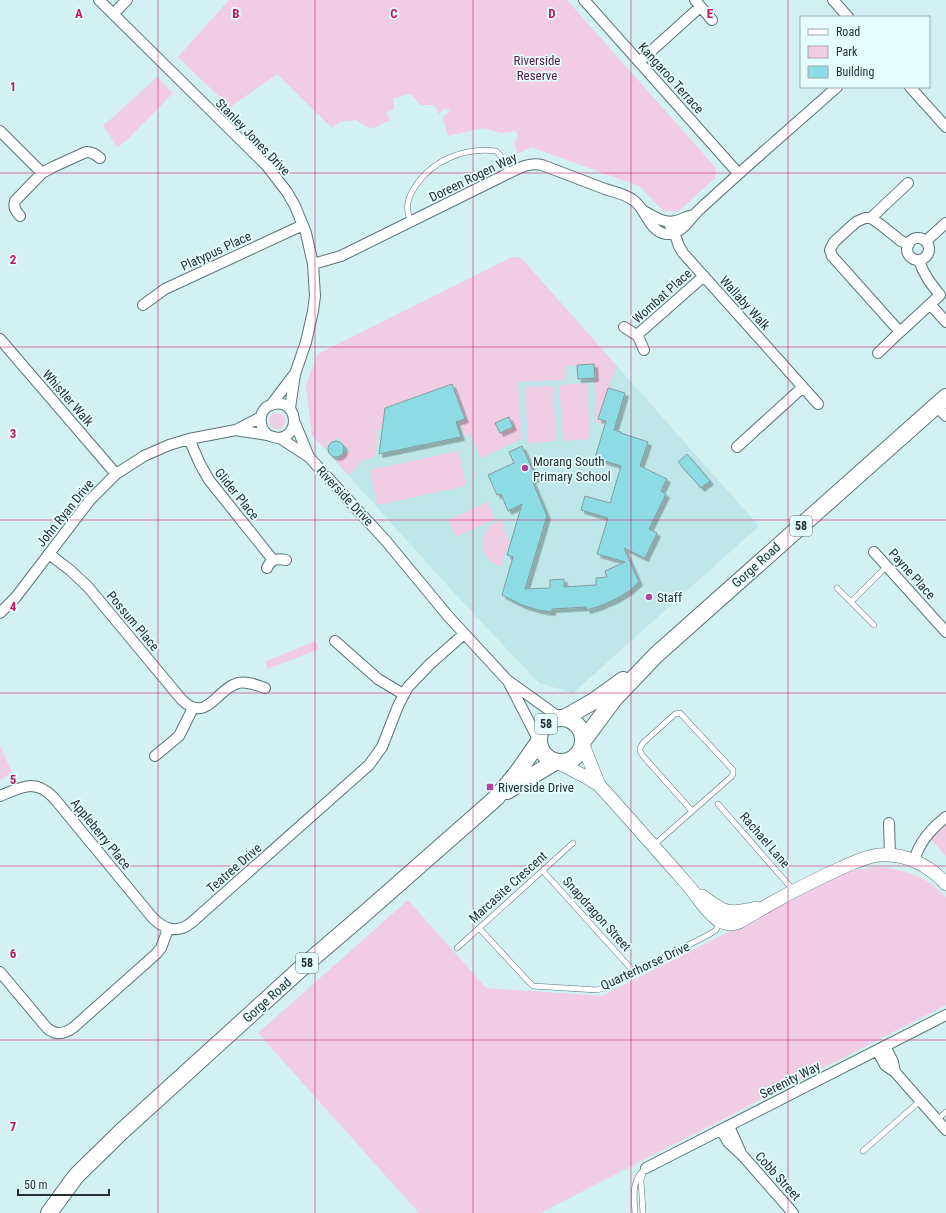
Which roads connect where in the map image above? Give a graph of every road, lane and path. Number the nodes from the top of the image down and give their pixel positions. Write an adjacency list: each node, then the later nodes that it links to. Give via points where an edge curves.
1 (99, 0): 6 (street, Stanley Jones Drive)
2 (127, 0): 6 (street)
3 (584, 0): 9 (street, Kangaroo Terrace)
4 (833, 0): 7 (street)
5 (698, 3): 8 (street); 9 (street)
6 (113, 14): 26 (street, Stanley Jones Drive, via 267,166 287,192)
7 (847, 16)
8 (712, 20)
9 (639, 62): 17 (street, Kangaroo Terrace)
10 (836, 88): 17 (street)
11 (911, 88): 12 (street)
12 (946, 127)
13 (0, 131): 15 (street)
14 (100, 158): 15 (street, via 94,153 86,152)
15 (42, 173): 21 (street, via 15,202 15,210)
16 (508, 173): 19 (street, Doreen Rogen Way, via 537,164 629,198); 23 (street, Doreen Rogen Way); 23 (lane, via 500,154 496,151 474,151 444,161 424,176 408,199 407,213)
17 (738, 173): 20 (street)
18 (908, 183): 22 (street)
19 (644, 211): 24 (street, Doreen Rogen Way); 27 (street, Doreen Rogen Way, via 649,222 658,230 665,234)
20 (694, 214): 24 (street); 27 (street, via 684,227)
21 (20, 216)
22 (871, 218): 29 (street, via 901,241); 38 (street, via 856,222 834,242 830,250 832,256)
23 (411, 222): 31 (street, Doreen Rogen Way, via 341,256)
24 (668, 222): 27 (street, Wallaby Walk)
25 (946, 223): 28 (street)
26 (303, 225): 31 (street, Stanley Jones Drive); 35 (street, Platypus Place, via 165,289)
27 (674, 232): 32 (street, Wallaby Walk, via 681,251)
28 (926, 241): 29 (street, via 915,238); 30 (street, via 929,247 928,254)
29 (909, 244): 30 (street, via 907,250 910,256)
30 (919, 260): 33 (street, via 930,283)
31 (313, 264): 43 (street, Stanley Jones Drive, via 315,296 311,327)
32 (704, 276): 39 (street, Wombat Place); 44 (street, Wallaby Walk)
33 (943, 293): 34 (street)
34 (930, 304): 36 (street); 38 (street)
35 (142, 305)
36 (946, 322)
37 (624, 327): 39 (street)
38 (900, 332): 42 (street)
39 (637, 336): 41 (street)
40 (0, 339): 57 (street, Whistler Walk)
41 (644, 350)
42 (878, 353)
43 (294, 374): 46 (street, Stanley Jones Drive); 48 (street, Stanley Jones Drive)
44 (803, 387): 45 (street, Wallaby Walk); 55 (street)
45 (818, 404)
46 (271, 405): 48 (street, via 281,404); 49 (street, via 264,410)
47 (943, 406): 71 (main road, Gorge Road / 58)
48 (290, 408): 50 (street, via 295,418)
49 (261, 417): 51 (street, John Ryan Drive); 52 (street, via 261,427)
50 (294, 423): 53 (street, via 290,433); 56 (street, Riverside Drive)
51 (236, 430): 52 (street, John Ryan Drive); 54 (street, John Ryan Drive)
52 (268, 435): 53 (street)
53 (280, 438): 56 (street, Riverside Drive)
54 (189, 439): 57 (street, John Ryan Drive, via 156,450); 60 (street, Glider Place, via 209,480)
55 (737, 447)
56 (309, 457): 69 (street, Riverside Drive, via 386,541)
57 (116, 474): 59 (street, John Ryan Drive, via 90,500)
58 (874, 552): 62 (street, Payne Place)
59 (49, 554): 66 (street, John Ryan Drive, via 16,597); 75 (street, Possum Place, via 82,581 182,700)
60 (274, 560): 61 (street); 63 (street)
61 (286, 560)
62 (887, 566): 65 (lane); 68 (street, Payne Place)
63 (267, 568)
64 (838, 588): 65 (lane)
65 (851, 602): 67 (lane)
66 (0, 613)
67 (874, 624)
68 (946, 632)
69 (464, 634): 72 (street, Riverside Drive); 74 (street, Teatree Drive, via 414,679)
70 (335, 641): 74 (street, via 378,679)
71 (656, 654): 76 (main road, Gorge Road / 58, via 594,701); 78 (main road, Gorge Road / 58, via 615,698)
72 (508, 681): 76 (street, Riverside Drive); 77 (street, Riverside Drive)
73 (265, 688): 75 (street, via 248,683 236,684 207,706)
74 (403, 694): 97 (street, Teatree Drive, via 382,747 369,765 191,923 182,928)
75 (193, 708): 79 (street, via 180,740)
76 (562, 718): 77 (main road, 58, via 554,719 543,726); 78 (main road, 58, via 576,724 580,729)
77 (538, 741): 80 (main road, 58, via 542,753); 83 (main road, Gorge Road / 58, via 517,773)
78 (583, 743): 80 (main road, 58, via 576,757); 81 (street)
79 (155, 756)
80 (556, 762): 81 (street); 83 (main road, Gorge Road / 58)
81 (599, 785): 89 (street)
82 (0, 796): 97 (street, Appleberry Place, via 31,785 50,793 157,923)
83 (496, 798): 110 (main road, Gorge Road / 58, via 121,1132 76,1176)
84 (718, 804): 94 (lane, Rachael Lane)
85 (692, 811): 85 (lane, via 733,774 733,770 680,713 675,714 643,743 640,751); 89 (lane)
86 (942, 820): 91 (street, via 930,836)
87 (889, 823): 90 (street)
88 (573, 843): 92 (lane, Marcasite Crescent)
89 (653, 846): 95 (street, via 688,885 712,903)
90 (890, 856): 91 (street); 94 (street, via 860,860)
91 (917, 862): 93 (street, via 933,871)
92 (543, 871): 96 (lane, Marcasite Crescent); 100 (lane, Snapdragon Street)
93 (946, 884)
94 (795, 891): 95 (street, via 770,904)
95 (722, 916): 100 (lane, Quarterhorse Drive, via 718,928 713,933)
96 (479, 928): 98 (lane, Marcasite Crescent); 100 (lane, Quarterhorse Drive, via 528,982 535,986 598,990)
97 (168, 929): 99 (street, via 156,954 64,1033 54,1033 47,1028)
98 (457, 948)
99 (0, 972)
100 (636, 973)
101 (946, 1016): 102 (street, Serenity Way)
102 (881, 1048): 103 (street, via 893,1063 895,1072); 106 (street, Serenity Way)
103 (920, 1101): 105 (street); 108 (lane)
104 (946, 1112): 105 (lane)
105 (937, 1120): 107 (street)
106 (725, 1128): 109 (street, Serenity Way); 113 (street, Cobb Street, via 743,1156)
107 (946, 1130)
108 (863, 1151)
109 (646, 1168): 111 (lane, via 635,1183); 112 (lane, via 641,1180)
110 (49, 1213)
111 (635, 1213)
112 (643, 1213)
113 (793, 1213)

